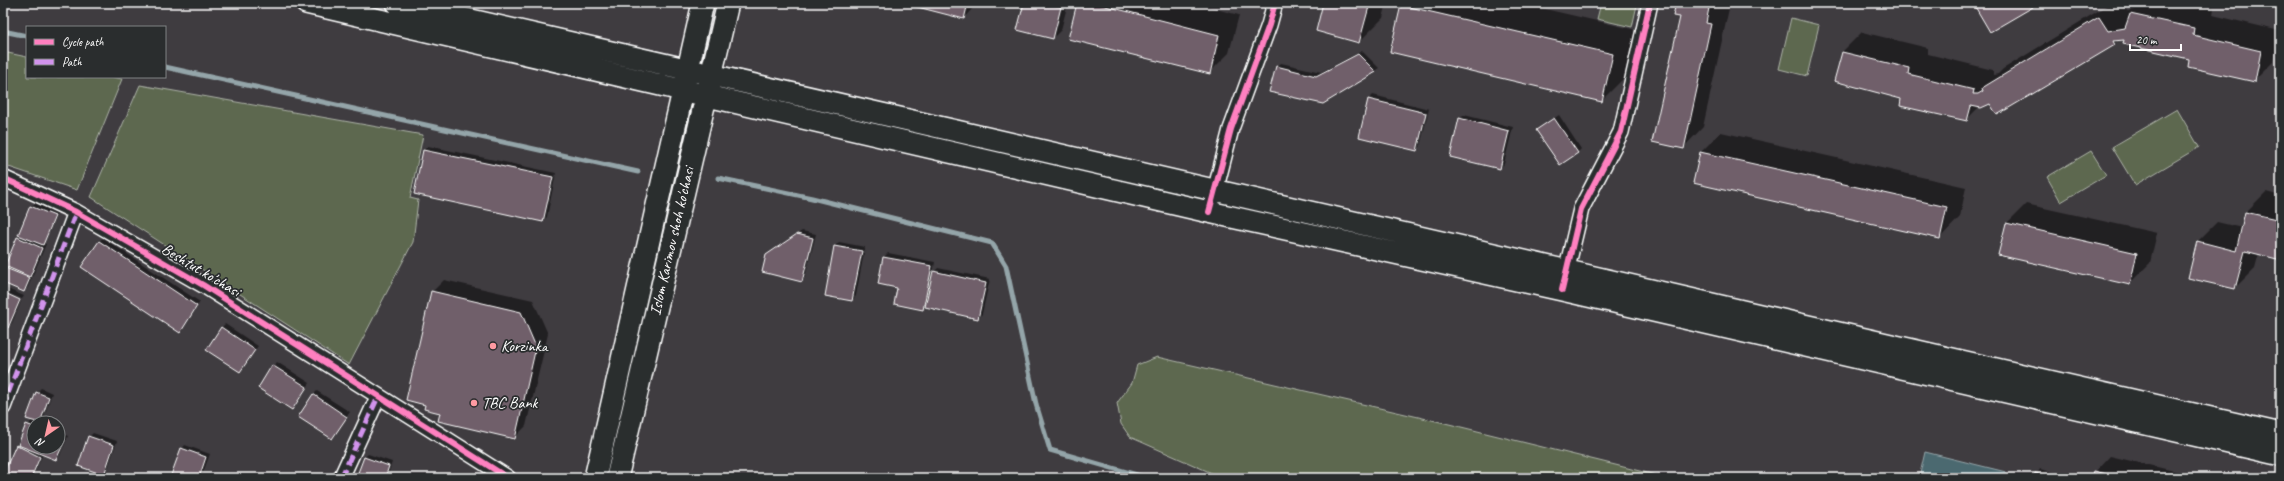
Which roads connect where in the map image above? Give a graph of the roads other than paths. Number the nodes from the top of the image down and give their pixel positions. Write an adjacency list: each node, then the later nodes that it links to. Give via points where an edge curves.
1 (306, 3): 9 (main road)
2 (397, 3): 7 (main road)
3 (703, 3): 7 (main road, Islom Karimov shoh ko'chasi)
4 (728, 3): 8 (main road, Islom Karimov shoh ko'chasi)
5 (1275, 3): 11 (street, via 1231,129)
6 (1650, 3): 14 (street, via 1621,132 1581,209)
7 (686, 71): 8 (main road); 9 (main road, Islom Karimov shoh ko'chasi)
8 (708, 86): 9 (main road); 11 (main road); 13 (main road); 22 (main road, Islom Karimov shoh ko'chasi)
9 (681, 91): 21 (main road, Islom Karimov shoh ko'chasi)
10 (3, 178): 12 (street, Beshtut ko'chasi)
11 (1215, 190): 13 (street); 14 (main road)
12 (76, 212): 15 (street, Beshtut ko'chasi, via 203,285); 16 (street)
13 (1209, 212): 14 (main road)
14 (1564, 281): 17 (main road); 18 (main road)
15 (378, 397): 19 (street); 20 (street, Beshtut ko'chasi)
16 (3, 407)
17 (2281, 434)
18 (2281, 455)
19 (340, 478)
20 (508, 478)
21 (595, 478)
22 (617, 478)

